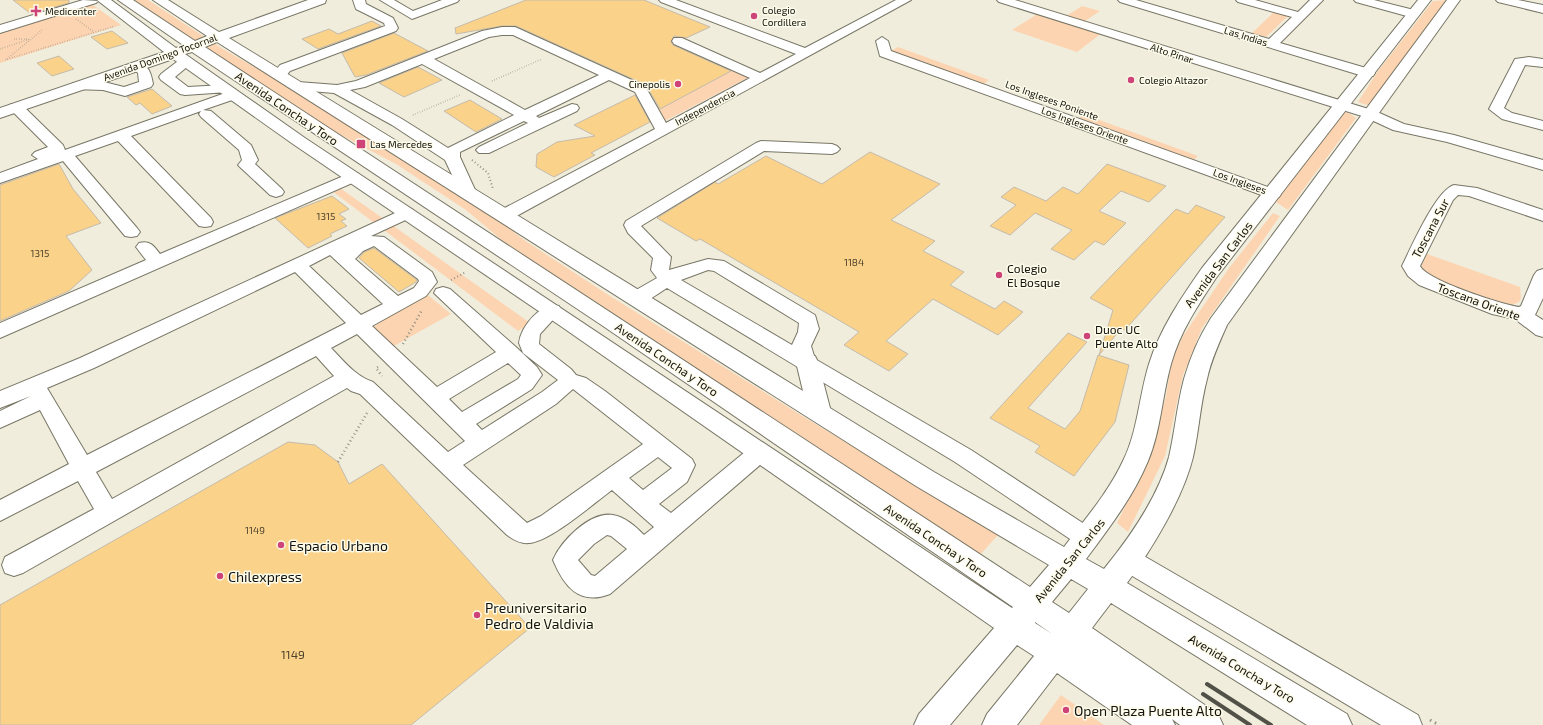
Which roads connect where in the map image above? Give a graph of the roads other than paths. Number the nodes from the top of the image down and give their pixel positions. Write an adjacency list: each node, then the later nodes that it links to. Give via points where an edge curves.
1 (124, 0): 30 (main road, Avenida Concha y Toro)
2 (159, 0): 26 (main road, Avenida Concha y Toro)
3 (302, 0): 26 (main road, Avenida Domingo Tocornal)
4 (320, 0): 26 (main road, Avenida Domingo Tocornal)
5 (359, 0): 36 (street, via 360,6 389,21 392,28 285,68)
6 (386, 0): 7 (street, via 412,15)
7 (453, 0)
8 (666, 0): 31 (street)
9 (876, 0): 20 (street)
10 (1003, 0): 48 (street, Alto Pinar)
11 (1124, 0): 29 (street, Las Indias)
12 (1242, 0): 23 (street)
13 (1317, 0): 23 (street)
14 (1360, 0): 22 (street)
15 (1425, 0): 22 (main road, Avenida San Carlos)
16 (1454, 0): 51 (main road)
17 (1502, 0): 21 (street)
18 (1517, 0): 21 (street)
19 (98, 1): 24 (street); 30 (main road, Avenida Concha y Toro)
20 (899, 2): 25 (street, Independencia)
21 (1543, 8)
22 (1414, 14): 35 (main road, Avenida San Carlos)
23 (1300, 16): 29 (street)
24 (0, 29)
25 (851, 29): 27 (street); 31 (street, Independencia)
26 (212, 34): 30 (main road, Avenida Domingo Tocornal); 36 (main road, Avenida Concha y Toro)
27 (882, 41): 63 (street, Los Ingleses Poniente, via 903,46); 63 (street, Los Ingleses Oriente, via 885,53)
28 (678, 42): 39 (street)
29 (1270, 44): 35 (street, Las Indias)
30 (182, 50): 34 (main road, Avenida Domingo Tocornal); 37 (street); 44 (main road, Avenida Concha y Toro); 45 (main road, Avenida Domingo Tocornal); 46 (main road, Avenida Concha y Toro)
31 (806, 53): 39 (street, Independencia)
32 (425, 60): 38 (street, via 486,34 515,31); 43 (street, via 370,81); 52 (street)
33 (1543, 63): 54 (street, via 1525,61 1519,64 1496,107 1499,112)
34 (137, 66): 40 (street, via 144,72); 41 (main road, Avenida Domingo Tocornal)
35 (1368, 72): 48 (main road, Avenida San Carlos)
36 (279, 75): 42 (main road, Avenida Concha y Toro)
37 (166, 77): 40 (street); 44 (street, via 185,91)
38 (615, 78): 52 (street); 53 (street, via 590,99); 55 (street, via 640,89)
39 (761, 78): 55 (street, Independencia)
40 (146, 84): 41 (street, via 125,92 104,86)
41 (78, 86): 47 (main road, Avenida Domingo Tocornal)
42 (298, 86): 43 (street); 69 (main road, Avenida Concha y Toro)
43 (337, 89): 61 (street, via 397,122)
44 (229, 92): 56 (street); 57 (main road, Avenida Concha y Toro)
45 (0, 105)
46 (281, 105): 57 (main road); 71 (main road, Avenida Concha y Toro)
47 (16, 107): 49 (main road, Avenida Domingo Tocornal); 60 (street)
48 (1341, 107): 51 (street, Alto Pinar); 70 (main road, Avenida San Carlos)
49 (0, 113)
50 (206, 114): 72 (street, via 246,148 250,160 246,165)
51 (1370, 114): 62 (street, Alto Pinar, via 1407,129 1448,138); 77 (main road)
52 (524, 115): 53 (street); 61 (street, via 455,149)
53 (540, 123): 59 (street)
54 (1543, 126)
55 (663, 130): 74 (street, Independencia)
56 (120, 135): 60 (street); 76 (street)
57 (299, 141): 68 (main road, Avenida Concha y Toro)
58 (832, 149): 87 (street, via 761,146 635,222 632,225 634,229 662,258 659,270)
59 (484, 150)
60 (61, 151): 65 (street); 67 (street); 78 (street)
61 (452, 157): 69 (street)
62 (1509, 157): 64 (street); 66 (street)
63 (1203, 159): 70 (street, Los Ingleses)
64 (1543, 165)
65 (0, 169)
66 (1543, 170)
67 (0, 178)
68 (353, 178): 72 (street); 73 (main road, Avenida Concha y Toro)
69 (468, 192): 71 (main road, via 450,199); 74 (main road, Avenida Concha y Toro)
70 (1270, 198): 77 (main road); 119 (main road, Avenida San Carlos, via 1209,273 1183,311 1160,364 1144,438 1135,462 1116,498)
71 (426, 200): 79 (main road, Avenida Concha y Toro)
72 (281, 209): 83 (street)
73 (406, 213): 81 (street); 82 (main road, Avenida Concha y Toro)
74 (505, 215): 79 (main road); 89 (main road, Avenida Concha y Toro)
75 (1543, 216): 85 (street, Toscana Sur, via 1477,193 1458,190 1451,192 1412,263)
76 (205, 222)
77 (1290, 223): 121 (main road, via 1229,306 1209,340 1195,380 1175,476)
78 (131, 232)
79 (478, 234): 82 (main road); 93 (main road, Avenida Concha y Toro)
80 (144, 248): 83 (street)
81 (339, 254): 84 (street); 90 (street); 90 (street, via 347,255 371,241 378,241 426,276 428,282 424,288)
82 (467, 255): 91 (main road, Avenida Concha y Toro)
83 (158, 263): 96 (street)
84 (298, 265): 94 (street); 103 (street)
85 (1414, 272): 92 (street, Toscana Oriente, via 1425,281 1476,301 1506,312)
86 (1543, 275): 92 (street, via 1532,306 1526,312)
87 (669, 281): 89 (street); 99 (street); 99 (street, via 696,267 718,265 808,320 810,328 801,350)
88 (443, 293): 98 (street)
89 (636, 298): 106 (main road, Avenida Concha y Toro)
90 (395, 304): 94 (street)
91 (552, 311): 101 (street, via 534,328 528,344 567,377); 102 (main road, Avenida Concha y Toro)
92 (1520, 313): 95 (street, Toscana Oriente)
93 (610, 321): 102 (main road); 125 (main road, Avenida Concha y Toro)
94 (359, 325): 97 (street); 104 (street)
95 (1543, 330)
96 (0, 332)
97 (318, 346): 100 (street); 113 (street)
98 (510, 353): 104 (street); 108 (street, via 530,372 530,379)
99 (807, 362): 106 (main road); 119 (street, via 963,456)
100 (348, 378): 112 (street, via 358,386 366,387); 117 (street)
101 (568, 381): 109 (street, via 549,398); 110 (street, via 579,382)
102 (663, 386): 111 (main road, Avenida Concha y Toro)
103 (39, 393): 105 (street); 107 (street); 113 (street)
104 (435, 398): 108 (street)
105 (0, 400)
106 (820, 413): 122 (main road, Avenida Concha y Toro)
107 (0, 420)
108 (461, 423): 109 (street)
109 (480, 442): 112 (street)
110 (659, 444): 114 (street); 115 (street, via 681,462 684,469 680,476)
111 (759, 453): 118 (street); 126 (main road, Avenida Concha y Toro)
112 (448, 464): 114 (street, via 494,510 523,533 539,530)
113 (83, 469): 116 (street); 117 (street)
114 (614, 478): 115 (street)
115 (642, 503): 118 (street)
116 (0, 511)
117 (108, 513): 123 (street)
118 (671, 528): 120 (street)
119 (1087, 538): 122 (main road, Avenida San Carlos)
120 (644, 550)
121 (1128, 560): 124 (main road); 133 (street)
122 (1068, 563): 124 (main road, Avenida Concha y Toro); 125 (main road, Avenida San Carlos)
123 (14, 565)
124 (1106, 585): 127 (main road); 132 (main road, Avenida Concha y Toro)
125 (1033, 604): 126 (main road, Avenida San Carlos); 127 (main road, Avenida Concha y Toro)
126 (1014, 626): 127 (main road, Avenida Concha y Toro); 128 (main road, Avenida San Carlos)
127 (1063, 642): 129 (main road); 130 (main road, Avenida Concha y Toro); 131 (main road, Avenida Concha y Toro)
128 (930, 725)
129 (998, 725)
130 (1160, 725)
131 (1206, 725)
132 (1336, 725)
133 (1408, 725)

